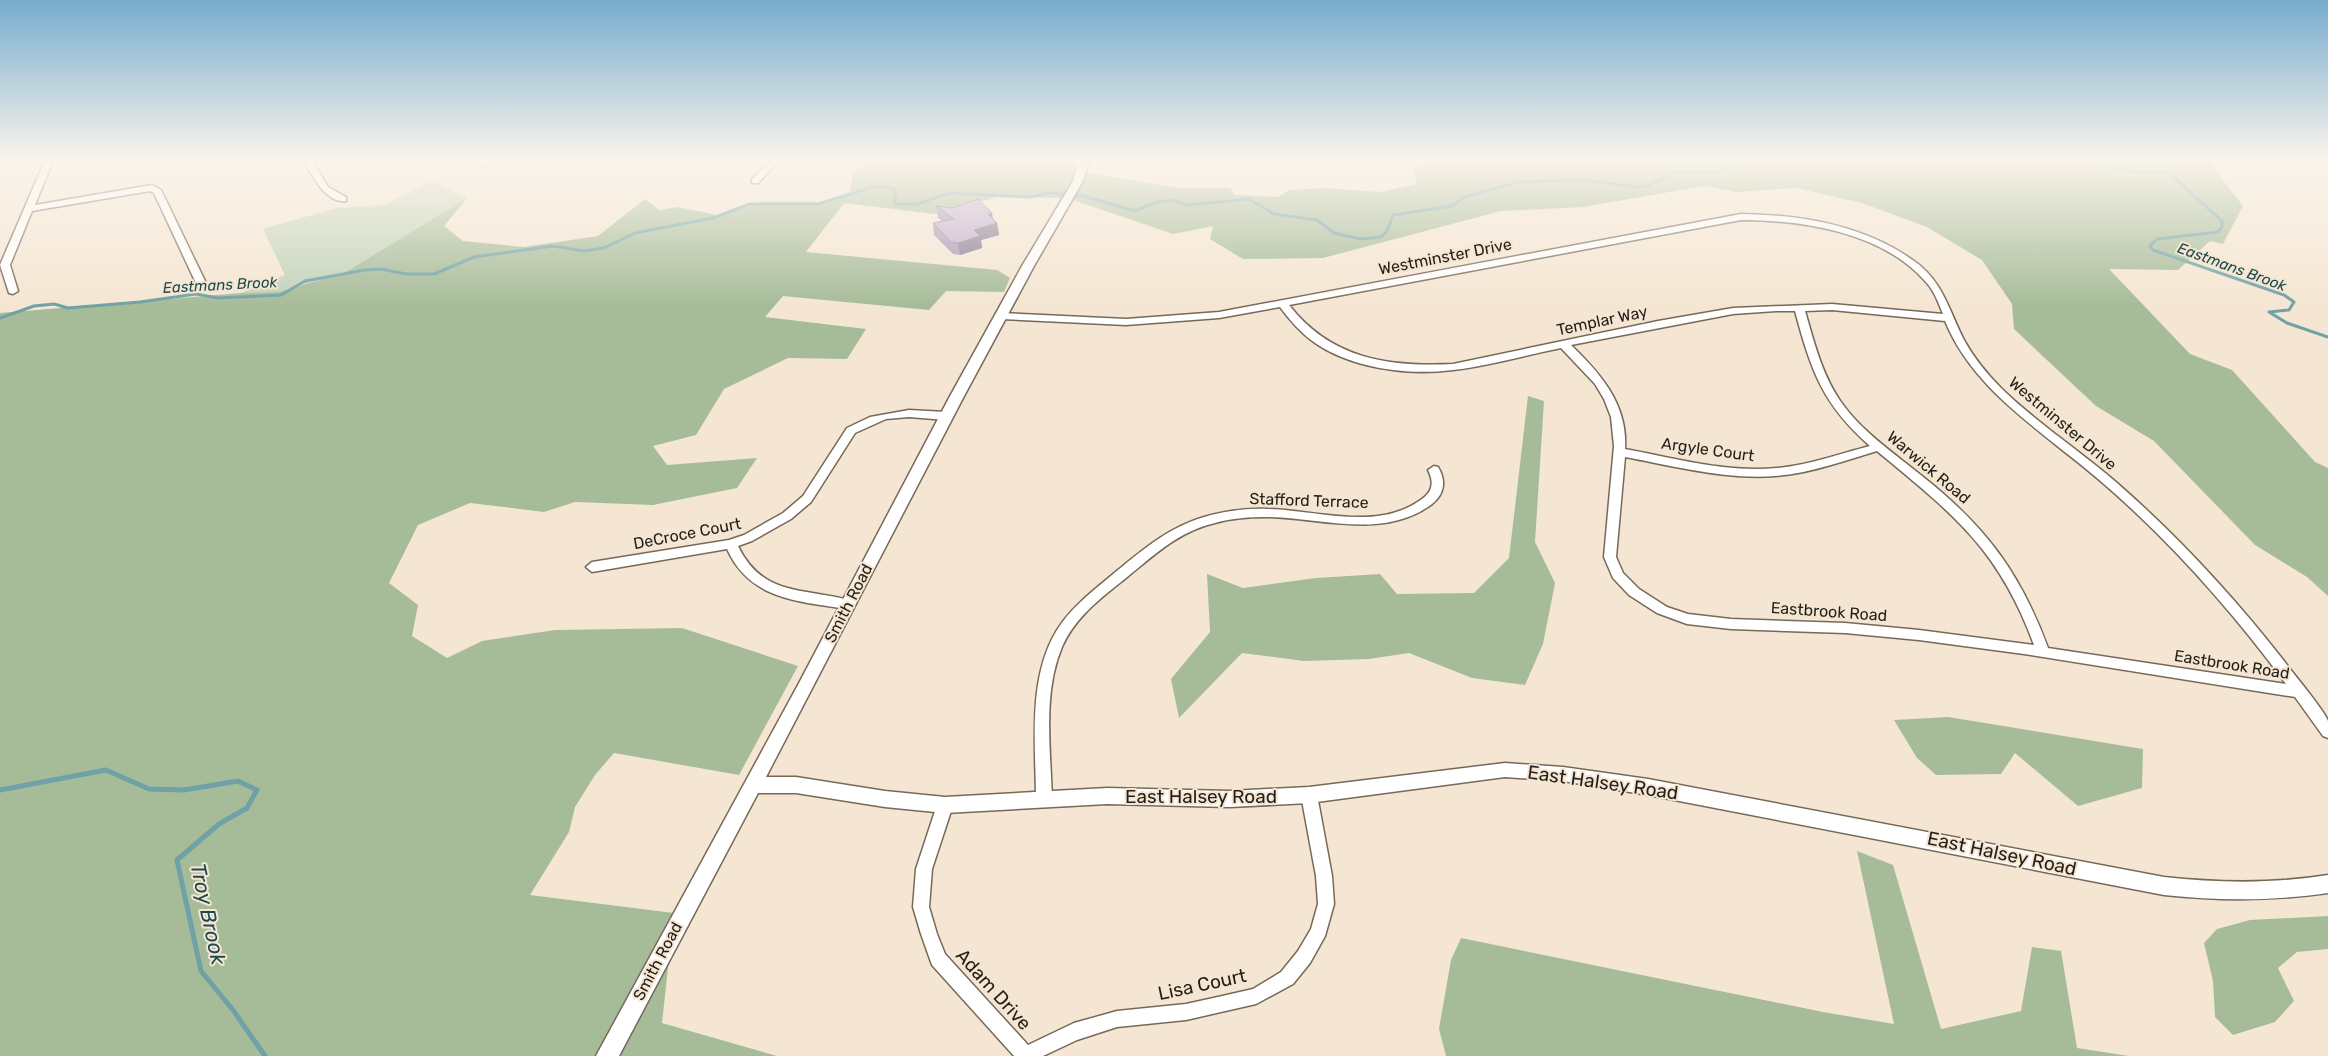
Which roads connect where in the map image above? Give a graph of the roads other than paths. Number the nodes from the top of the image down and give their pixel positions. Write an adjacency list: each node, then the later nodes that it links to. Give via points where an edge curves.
1 (39, 207): 4 (street)
2 (165, 207): 6 (street)
3 (1062, 207): 10 (street, Smith Road)
4 (29, 209): 5 (street)
5 (3, 265): 7 (street)
6 (200, 281)
7 (13, 291)
8 (1283, 304): 10 (street, Westminster Drive, via 1152,322 1089,322); 11 (street, Westminster Drive, via 1725,219 1755,217 1830,226 1888,248 1931,280 1939,290); 12 (street, Templar Way, via 1301,328 1328,346 1391,366 1453,368)
9 (1799, 307): 11 (street, Templar Way, via 1871,309); 12 (street, Templar Way, via 1696,316); 14 (street, Warwick Road, via 1814,360 1829,393 1848,419)
10 (1001, 316): 13 (street, Smith Road)
11 (1950, 318): 21 (street, Westminster Drive, via 1963,346 1998,391 2142,512 2246,623)
12 (1564, 344): 15 (street, Eastbrook Road, via 1608,395 1618,422)
13 (946, 416): 17 (street, DeCroce Court, via 894,413 862,423 851,431 807,499 768,528); 19 (street, Smith Road)
14 (1879, 446): 15 (street, Argyle Court, via 1790,470 1755,473 1716,470); 20 (street, Warwick Road, via 1952,507 1992,550 2019,590)
15 (1620, 452): 20 (street, Eastbrook Road, via 1610,557 1627,586 1662,610 1702,622 1854,629)
16 (1434, 470): 25 (street, Stafford Terrace, via 1439,484 1435,494 1422,505 1397,516 1352,520 1254,513 1200,522 1156,545 1095,596 1074,616 1049,666 1045,686)
17 (731, 544): 18 (street, DeCroce Court); 19 (street, via 735,557 749,575 768,588)
18 (592, 567)
19 (847, 604): 23 (street, Smith Road)
20 (2043, 652): 21 (street, Eastbrook Road)
21 (2300, 692): 22 (street, Westminster Drive)
22 (2328, 732)
23 (752, 785): 26 (street, East Halsey Road, via 796,785); 29 (street, Smith Road)
24 (1309, 795): 25 (street, East Halsey Road, via 1230,799 1107,796); 27 (street, East Halsey Road, via 1505,770 1536,770 1894,831 2171,886 2258,893); 28 (street, Lisa Court, via 1326,904 1319,931 1287,978 1256,996 1186,1012 1117,1019 1074,1032)
25 (1044, 801): 26 (street, East Halsey Road)
26 (945, 805): 28 (street, Adam Drive, via 924,869 921,907 929,934 938,959)
27 (2328, 884)
28 (1025, 1055)
29 (607, 1056)

